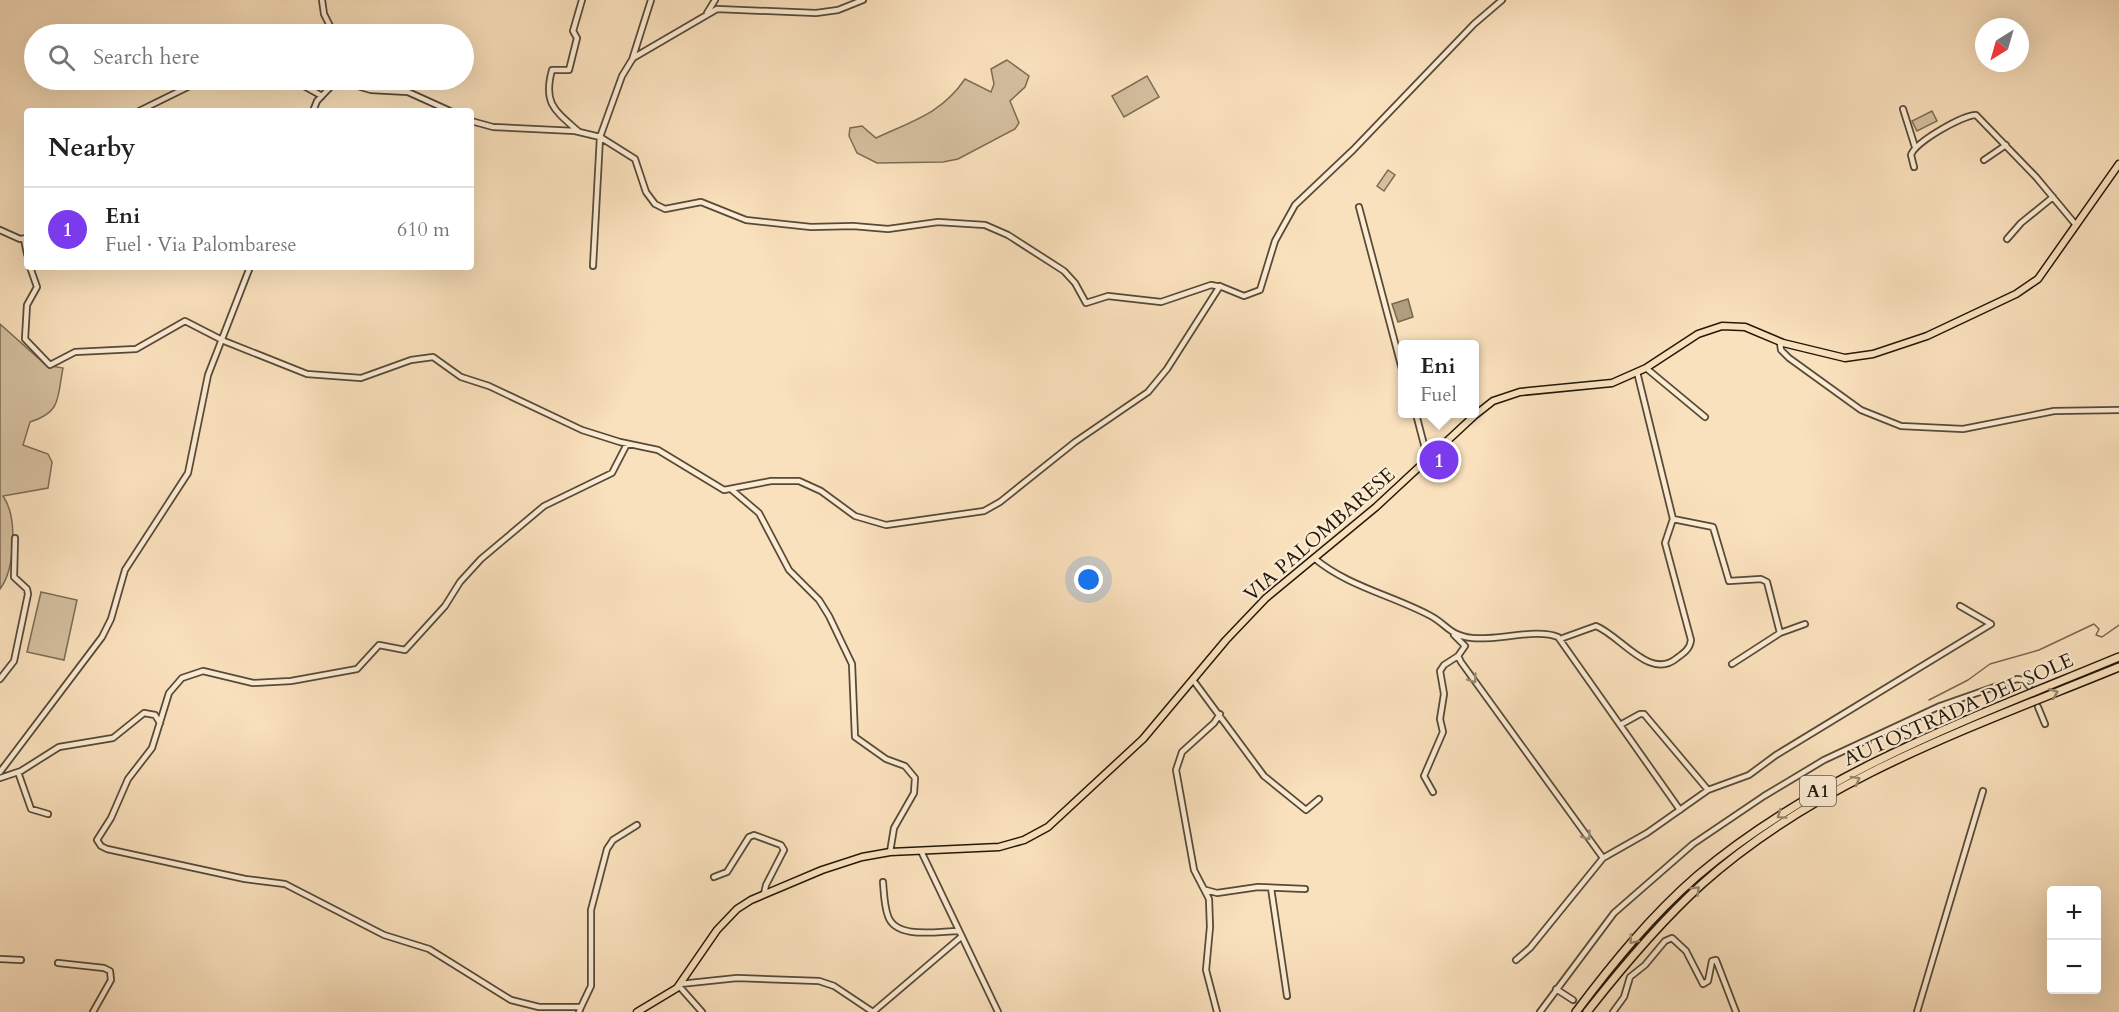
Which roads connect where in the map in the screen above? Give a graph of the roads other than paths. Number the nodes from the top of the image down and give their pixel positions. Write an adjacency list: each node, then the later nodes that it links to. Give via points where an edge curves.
1 (322, 0): 8 (street)
2 (582, 0): 20 (street, via 573,31 577,38 569,70 552,70 547,90 557,113)
3 (651, 0): 9 (street)
4 (715, 0): 7 (street)
5 (863, 0): 7 (street, via 816,13 717,9)
6 (1502, 0): 36 (street, via 1295,205 1275,241 1259,291 1241,296)
7 (705, 15): 9 (street)
8 (330, 24)
9 (632, 60): 21 (street)
10 (182, 90): 15 (street)
11 (311, 90): 14 (street)
12 (328, 90): 14 (street)
13 (370, 90): 17 (street, via 408,92)
14 (322, 96): 16 (street)
15 (145, 108)
16 (315, 108)
17 (443, 108)
18 (1903, 109): 23 (street)
19 (474, 122): 20 (street, via 504,128)
20 (578, 131): 21 (street)
21 (600, 137): 33 (street); 36 (street, via 635,159 644,190 655,204 665,209 701,202 746,220 811,227 853,225 888,229 931,222 980,224 1006,234 1064,271 1087,304 1111,296 1161,302 1201,287)
22 (2006, 145): 23 (street, via 1982,119 1971,115); 24 (street); 27 (street)
23 (1915, 147): 26 (street, via 1911,154)
24 (1984, 160)
25 (2119, 164): 29 (main road, VIA PALOMBARESE)
26 (1914, 167)
27 (2054, 197): 29 (street); 31 (street)
28 (1359, 207): 39 (street)
29 (2076, 225): 38 (main road, VIA PALOMBARESE, via 2048,268 2031,285 1927,336 1873,354 1847,358)
30 (0, 230): 32 (street)
31 (2007, 238)
32 (24, 239)
33 (593, 266)
34 (31, 270): 37 (street, via 37,286 27,307 25,339 50,365 77,351 134,350 184,321)
35 (249, 270): 37 (street)
36 (1220, 286): 49 (street, via 1150,390 984,511 886,525 855,516 802,482 774,480)
37 (220, 339): 47 (street, via 298,372 347,378 368,377 411,360 434,358 463,377 584,431); 70 (street, via 187,476 123,573 102,637)
38 (1780, 343): 40 (main road, VIA PALOMBARESE, via 1743,326 1722,326 1696,336); 42 (street, via 1787,357 1852,405 1896,426 1965,429 2054,411)
39 (1398, 354)
40 (1646, 368): 41 (main road, VIA PALOMBARESE); 44 (street)
41 (1637, 372): 43 (main road, VIA PALOMBARESE, via 1603,385 1528,391 1500,398); 50 (street)
42 (2119, 410)
43 (1479, 412)
44 (1705, 417)
45 (1417, 418): 48 (street)
46 (1472, 418): 48 (main road, VIA PALOMBARESE)
47 (627, 444): 49 (street, via 658,450 722,489); 68 (street, via 613,472 542,508 481,559 406,650 381,645 357,669 285,682 255,683 206,671 193,672 170,690)
48 (1428, 460): 52 (main road, VIA PALOMBARESE)
49 (732, 490): 81 (street, via 759,513 789,570 818,598 830,616 852,664 855,738 887,760 905,766 914,776 915,791 894,828)
50 (1673, 519): 56 (street, via 1713,527 1729,581 1766,581); 57 (street, via 1665,542 1691,640 1687,650 1661,666 1598,627)
51 (15, 538): 62 (street, via 14,577 28,594 14,661)
52 (1314, 557): 55 (street, via 1345,578 1431,616); 63 (main road, VIA PALOMBARESE, via 1255,609)
53 (1960, 606): 73 (street, via 1991,624 1776,754 1755,772)
54 (1805, 624): 56 (street)
55 (1451, 633): 57 (street, via 1479,639 1553,635); 58 (street, via 1465,646)
56 (1780, 633): 60 (street)
57 (1560, 639): 69 (street)
58 (1458, 656): 75 (street, via 1440,668 1443,732 1424,776); 82 (street, one-way to 82)
59 (2119, 657): 106 (highway, AUTOSTRADA DEL SOLE / A1, one-way to 106, via 1940,731 1805,798 1696,877 1644,927)
60 (1732, 664)
61 (2119, 667): 107 (highway, AUTOSTRADA DEL SOLE / A1, one-way to 61, via 1652,933 1703,883 1810,806 1867,774 1946,738)
62 (0, 679)
63 (1193, 680): 66 (street); 80 (main road, VIA PALOMBARESE, via 1137,745 1042,831 1003,846)
64 (2029, 686): 96 (street, via 2017,679 1951,701 1834,755 1764,796 1693,844 1617,910)
65 (2038, 708): 67 (street)
66 (1220, 714): 76 (street, via 1272,784 1306,810); 86 (street, via 1182,752 1176,768 1194,872)
67 (2045, 724)
68 (160, 725): 71 (street, via 155,715 144,713 113,738 60,746); 99 (street, via 151,750 128,779 98,837 102,848 285,884 386,937 429,949 508,999 536,1007)
69 (1620, 725): 73 (street, via 1644,714); 77 (street)
70 (0, 772)
71 (18, 772): 72 (street); 78 (street, via 31,808)
72 (0, 778)
73 (1708, 790): 77 (street)
74 (1983, 791): 110 (street)
75 (1433, 792)
76 (1319, 798)
77 (1680, 810): 82 (street)
78 (48, 814)
79 (638, 825): 99 (street, via 608,847 591,910 591,986)
80 (921, 851): 81 (main road, VIA PALOMBARESE); 89 (street)
81 (890, 852): 88 (main road, VIA PALOMBARESE, via 841,863)
82 (1603, 858): 93 (street)
83 (714, 877): 88 (street, via 727,872 754,835 784,849)
84 (883, 882): 89 (street, via 887,915 897,927 907,931)
85 (1271, 888): 86 (street, via 1217,893); 87 (street); 97 (street)
86 (1205, 889): 104 (street, via 1210,922 1206,970)
87 (1305, 889)
88 (764, 894): 95 (main road, VIA PALOMBARESE, via 728,917 701,950)
89 (958, 931): 90 (street)
90 (961, 937): 95 (street, via 873,1012 834,986 819,981 737,978); 103 (street)
91 (0, 959): 92 (street)
92 (21, 960)
93 (1516, 960)
94 (58, 963): 100 (street, via 110,971 111,980)
95 (680, 985): 101 (main road, VIA PALOMBARESE); 102 (street)
96 (1556, 989): 98 (street); 105 (street)
97 (1287, 996)
98 (1573, 1000)
99 (580, 1009)
100 (93, 1012)
101 (637, 1012)
102 (702, 1012)
103 (998, 1012)
104 (1217, 1012)
105 (1540, 1012)
106 (1576, 1012)
107 (1587, 1012)
108 (1613, 1012): 109 (street, via 1631,976 1671,938 1686,951 1703,984 1708,981 1712,961 1716,960)
109 (1736, 1012)
110 (1917, 1012)

